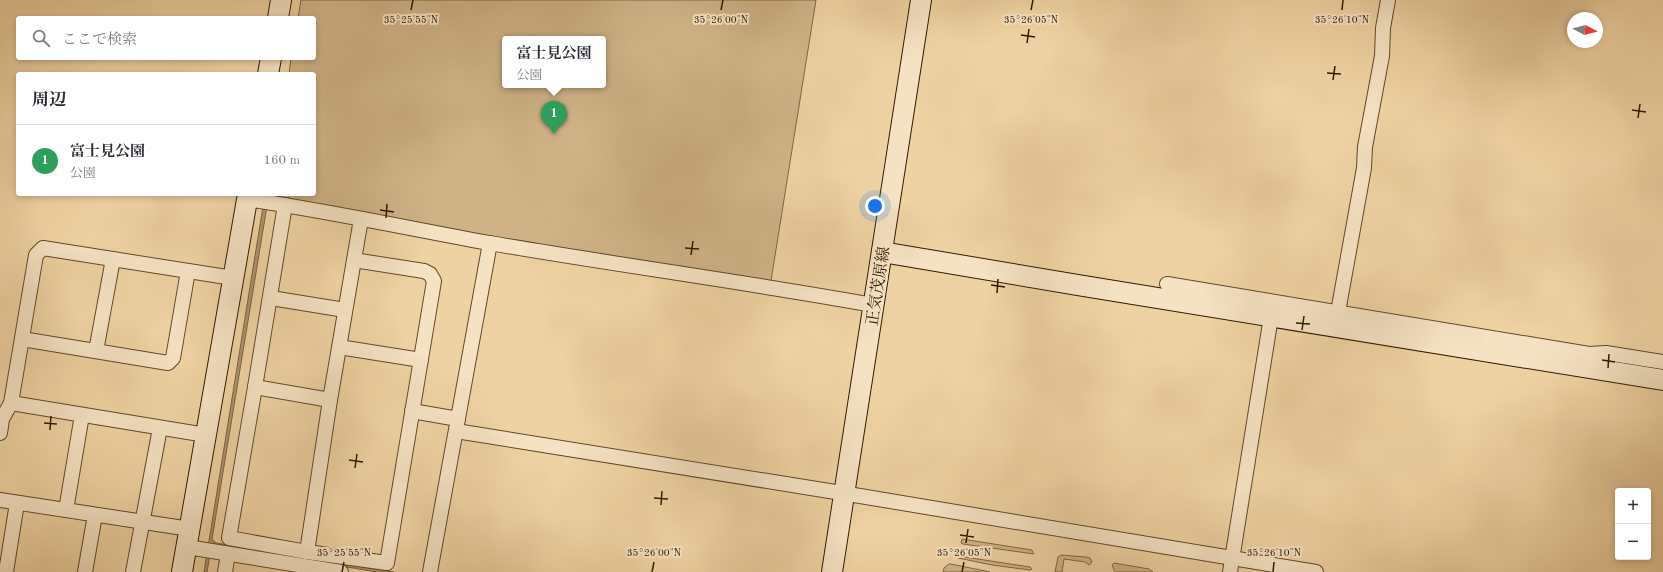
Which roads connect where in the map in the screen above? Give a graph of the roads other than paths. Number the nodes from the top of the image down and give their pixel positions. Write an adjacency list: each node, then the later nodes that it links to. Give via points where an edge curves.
1 (281, 0): 4 (street)
2 (921, 0): 11 (street, 正気茂原線)
3 (1388, 0): 20 (street, via 1382,56)
4 (278, 16)
5 (271, 60): 6 (street)
6 (268, 72)
7 (247, 197): 8 (street); 15 (street)
8 (285, 205): 9 (street); 17 (street)
9 (360, 219): 10 (street); 13 (street)
10 (490, 243): 18 (street); 33 (street)
11 (882, 252): 18 (street, 正気茂原線); 21 (street)
12 (113, 259): 14 (street); 22 (street, via 43,248 36,255); 24 (street)
13 (354, 260): 19 (street); 25 (street, via 430,274 434,281)
14 (188, 271): 15 (street); 24 (street, via 173,358 168,363)
15 (233, 278): 36 (street)
16 (1167, 284): 20 (street)
17 (271, 298): 19 (street); 28 (street)
18 (874, 305): 37 (street, 正気茂原線)
19 (345, 310): 23 (street)
20 (1338, 312): 26 (street, via 1589,354)
21 (1271, 317): 27 (street); 46 (street)
22 (22, 339): 24 (street); 30 (street)
23 (339, 347): 25 (street); 29 (street)
24 (96, 351)
25 (421, 360): 31 (street)
26 (1663, 362)
27 (1663, 380)
28 (255, 387): 29 (street); 44 (street, via 229,538)
29 (330, 400): 44 (street)
30 (11, 403): 32 (street); 35 (street, via 2,419)
31 (412, 411): 33 (street); 44 (street, via 387,563)
32 (82, 415): 34 (street); 40 (street)
33 (457, 426): 37 (street); 53 (street)
34 (160, 428): 36 (street); 42 (street)
35 (0, 433)
36 (206, 435): 43 (street)
37 (845, 494): 46 (street); 54 (street, 正気茂原線)
38 (0, 500): 39 (street)
39 (17, 503): 40 (street); 47 (street)
40 (66, 510): 41 (street)
41 (95, 515): 42 (street); 48 (street)
42 (142, 522): 43 (street); 49 (street)
43 (188, 538): 45 (street); 50 (street)
44 (307, 552)
45 (228, 554): 51 (street); 52 (street)
46 (1231, 565): 55 (street)
47 (6, 572)
48 (85, 572)
49 (133, 572)
50 (182, 572)
51 (225, 572)
52 (341, 572)
53 (430, 572)
54 (832, 572)
55 (1316, 572)

